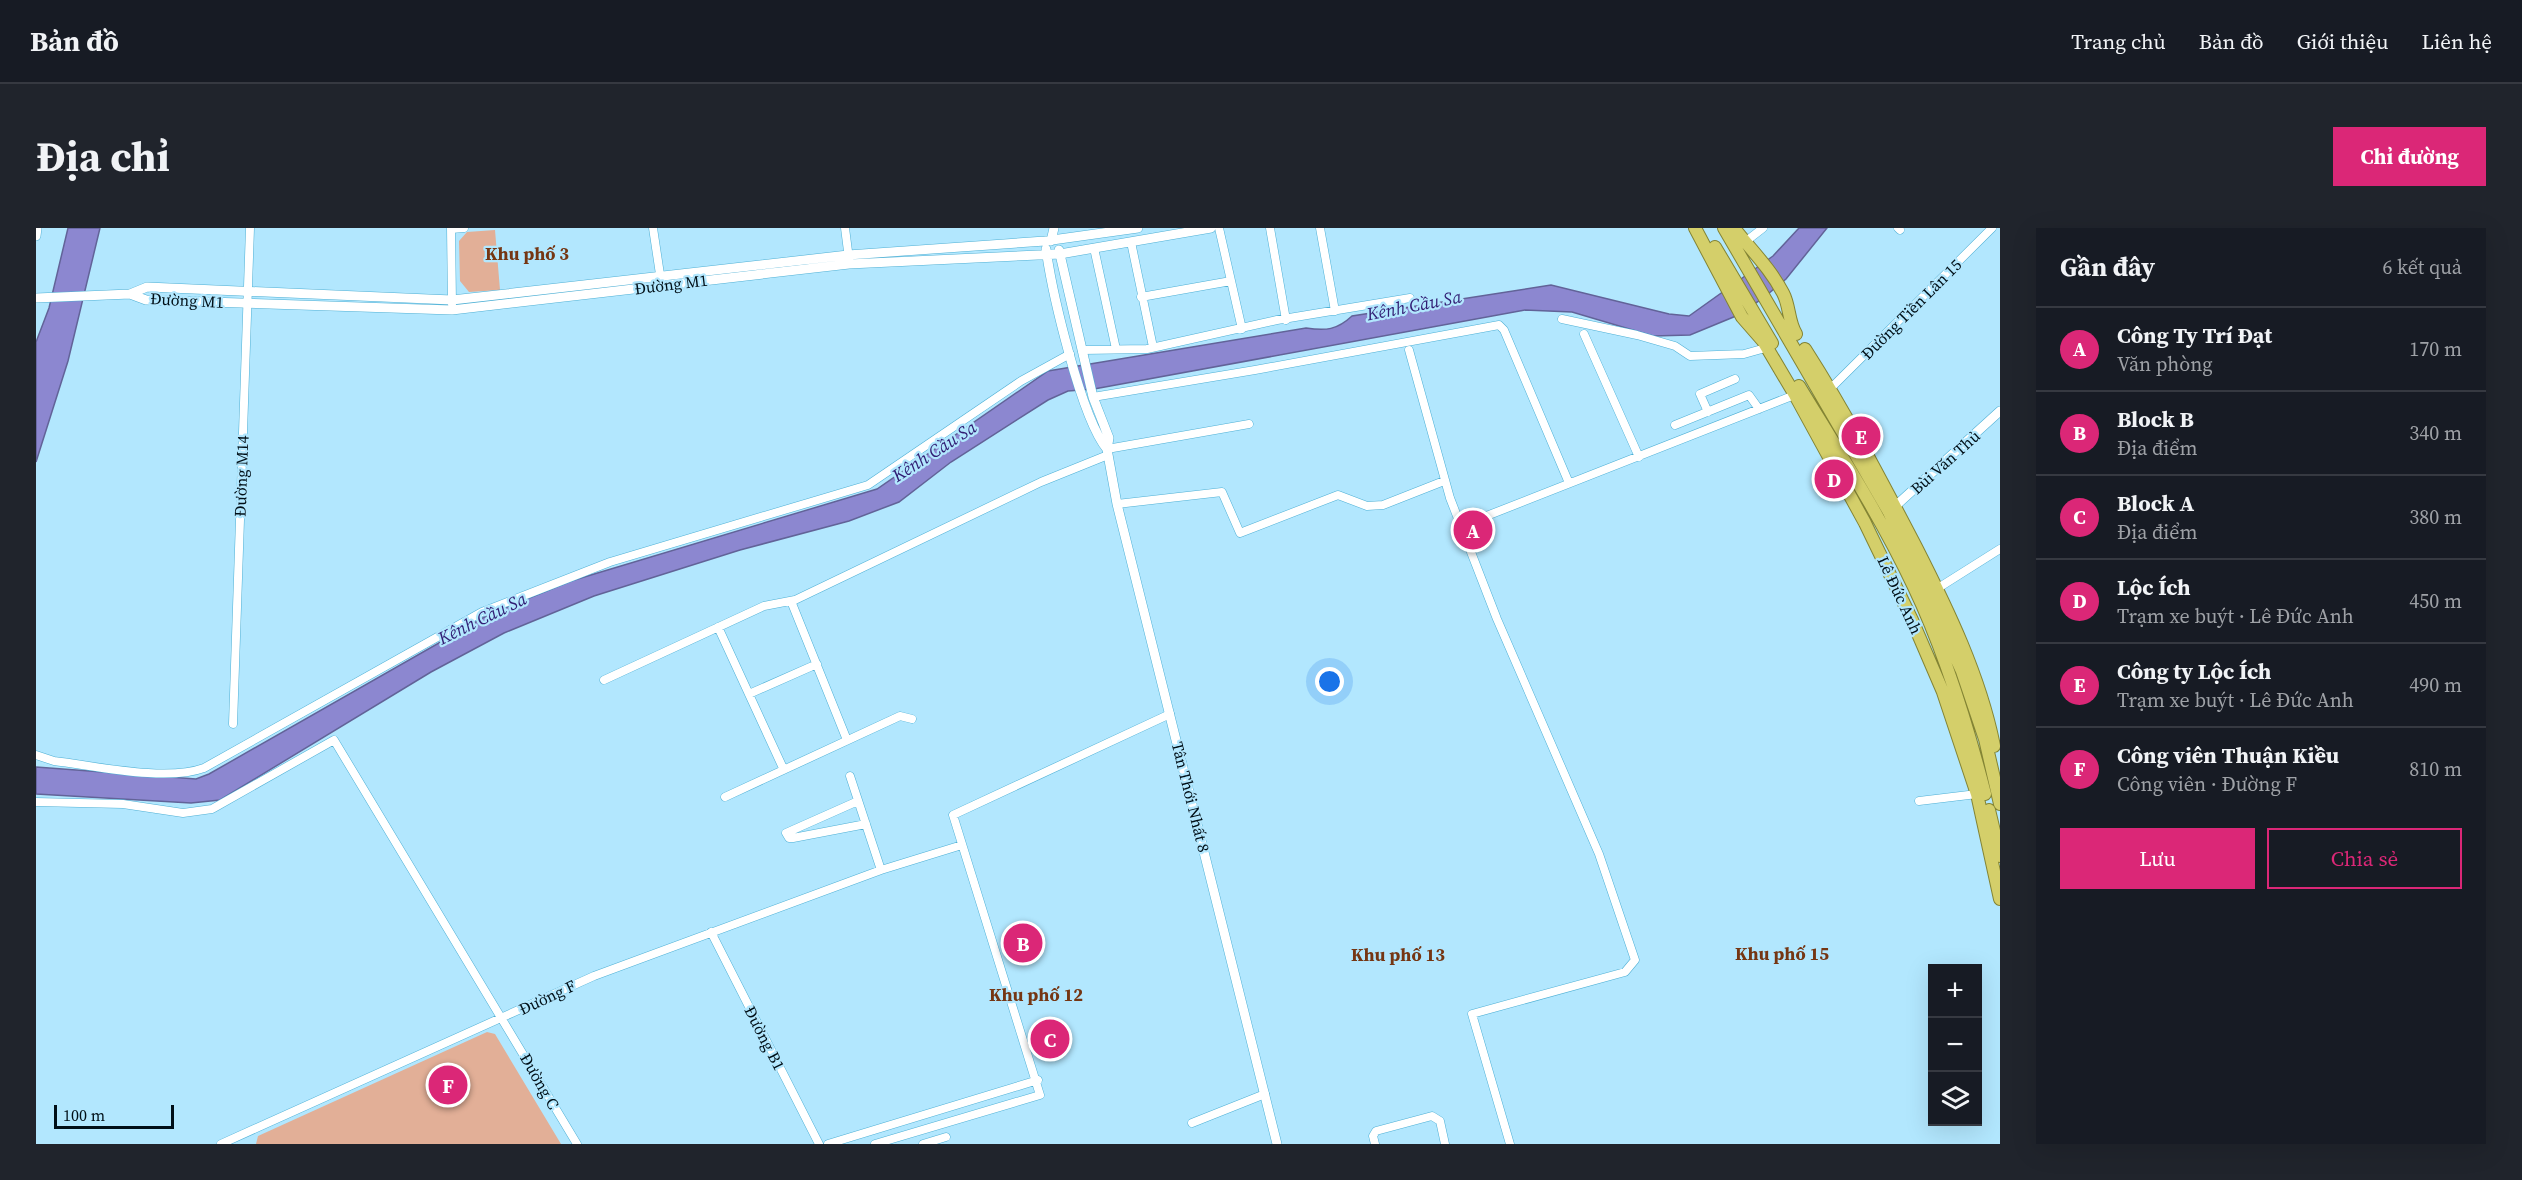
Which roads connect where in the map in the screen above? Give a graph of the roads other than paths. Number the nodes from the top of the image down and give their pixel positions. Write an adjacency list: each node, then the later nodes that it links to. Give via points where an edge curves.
1 (37, 228): 20 (street)
2 (249, 228): 30 (street, Đường M14)
3 (464, 228): 18 (street)
4 (653, 228): 28 (street)
5 (845, 228): 27 (street)
6 (1054, 228): 21 (street)
7 (1134, 228): 19 (street, Đường M1)
8 (1211, 228): 22 (street, Đường M1)
9 (1219, 228): 29 (street)
10 (1270, 228): 39 (street)
11 (1320, 228): 37 (street)
12 (1695, 228): 43 (highway, Lê Đức Anh, via 1742,318)
13 (1704, 228): 43 (highway, Lê Đức Anh)
14 (1724, 228): 62 (highway, Lê Đức Anh)
15 (1734, 228): 23 (highway)
16 (1763, 228): 23 (street)
17 (1992, 228): 49 (street, Đường Tiền Lân 15)
18 (451, 229): 36 (street)
19 (1092, 232): 21 (street, Đường M1)
20 (36, 236)
21 (1051, 241): 25 (street); 26 (street); 27 (street, Đường M1)
22 (1131, 242): 24 (street, Đường M1); 32 (street)
23 (1745, 242): 49 (highway, Lê Đức Anh, via 1784,294 1793,330)
24 (1094, 248): 25 (street, Đường M1); 44 (street)
25 (1060, 254): 26 (street, Đường M1); 45 (street)
26 (1047, 255): 27 (street, Đường M1); 47 (street)
27 (849, 259): 28 (street, Đường M1)
28 (661, 281): 36 (street, Đường M1)
29 (1230, 281): 32 (street); 40 (street)
30 (247, 291): 31 (street, Đường M1, via 147,287); 35 (street, Đường M14); 36 (street, Đường M1)
31 (130, 294): 33 (street, Đường M1); 35 (street, Đường M1, via 146,300)
32 (1142, 297): 42 (street)
33 (36, 298)
34 (1410, 298): 37 (street)
35 (247, 303): 36 (street, Đường M1); 75 (street, Đường M14)
36 (452, 305)
37 (1335, 311): 39 (street)
38 (1562, 319): 43 (street, via 1636,334 1675,346 1690,356 1744,354)
39 (1286, 320): 40 (street)
40 (1242, 329): 42 (street)
41 (1584, 334): 58 (street)
42 (1153, 347): 44 (street)
43 (1771, 347): 50 (highway, Lê Đức Anh)
44 (1116, 349): 45 (street)
45 (1082, 350): 51 (street)
46 (1409, 350): 59 (street)
47 (1070, 354): 51 (street); 77 (street, via 1021,381 868,485 610,562 482,612 204,768 170,774 54,761)
48 (1736, 379): 54 (street, via 1700,394)
49 (1830, 388): 62 (highway, Lê Đức Anh)
50 (1799, 393): 52 (street); 65 (highway, Lê Đức Anh); 66 (highway, Lê Đức Anh)
51 (1088, 398): 57 (street, Tân Thới Nhất 8, via 1109,438); 60 (street, via 1498,325 1504,330)
52 (1759, 409): 54 (street, via 1749,395); 58 (street)
53 (2000, 411): 62 (street, Bùi Văn Thủ)
54 (1708, 412): 56 (street)
55 (1250, 424): 57 (street)
56 (1675, 425)
57 (1107, 452): 61 (street, Tân Thới Nhất 8); 68 (street)
58 (1639, 457): 60 (street)
59 (1444, 481): 61 (street, via 1383,505 1367,506 1338,495 1240,533 1222,492); 63 (street)
60 (1569, 483): 63 (street)
61 (1117, 504): 73 (street, Tân Thới Nhất 8)
62 (1893, 509): 67 (highway, Lê Đức Anh)
63 (1461, 526): 108 (street, via 1599,854 1635,960 1625,972 1472,1014)
64 (2000, 549): 67 (street)
65 (1898, 554): 66 (highway); 89 (highway, Lê Đức Anh, via 1970,736)
66 (1884, 560): 81 (highway, Lê Đức Anh, via 1943,692)
67 (1933, 591): 79 (highway, Lê Đức Anh, via 1986,711); 86 (highway, Lê Đức Anh, via 1985,739)
68 (791, 601): 69 (street, via 764,606); 70 (street)
69 (718, 627): 71 (street); 72 (street)
70 (817, 664): 72 (street); 76 (street)
71 (604, 680)
72 (749, 694): 78 (street)
73 (1170, 714): 88 (street, via 953,815); 95 (street, Tân Thới Nhất 8)
74 (912, 719): 76 (street, via 900,716)
75 (233, 724)
76 (847, 740): 78 (street)
77 (36, 755)
78 (783, 768): 82 (street)
79 (2000, 773)
80 (850, 776): 83 (street)
81 (1977, 794): 84 (street); 91 (highway, Lê Đức Anh)
82 (725, 797)
83 (858, 801): 87 (street); 87 (street, via 786,833 794,838)
84 (1919, 801)
85 (36, 802): 93 (street, Đường C, via 123,804 183,813 212,809 334,740)
86 (2000, 804)
87 (866, 824): 90 (street)
88 (962, 844): 90 (street, Đường F); 94 (street)
89 (2000, 856)
90 (881, 870): 92 (street, Đường F)
91 (2000, 898)
92 (711, 932): 93 (street, Đường F, via 594,976); 101 (street, Đường B1)
93 (501, 1018): 98 (street, Đường F); 100 (street, Đường C)
94 (1038, 1080): 102 (street); 103 (street, via 1040,1095)
95 (1265, 1094): 96 (street); 105 (street, Tân Thới Nhất 8)
96 (1192, 1123)
97 (946, 1137): 104 (street)
98 (235, 1141): 99 (street, Đường F)
99 (221, 1144)
100 (578, 1144)
101 (819, 1144)
102 (828, 1144)
103 (875, 1144)
104 (923, 1144)
105 (1277, 1144)
106 (1375, 1144): 107 (street, via 1376,1131 1434,1116 1440,1121)
107 (1445, 1144)
108 (1510, 1144)

